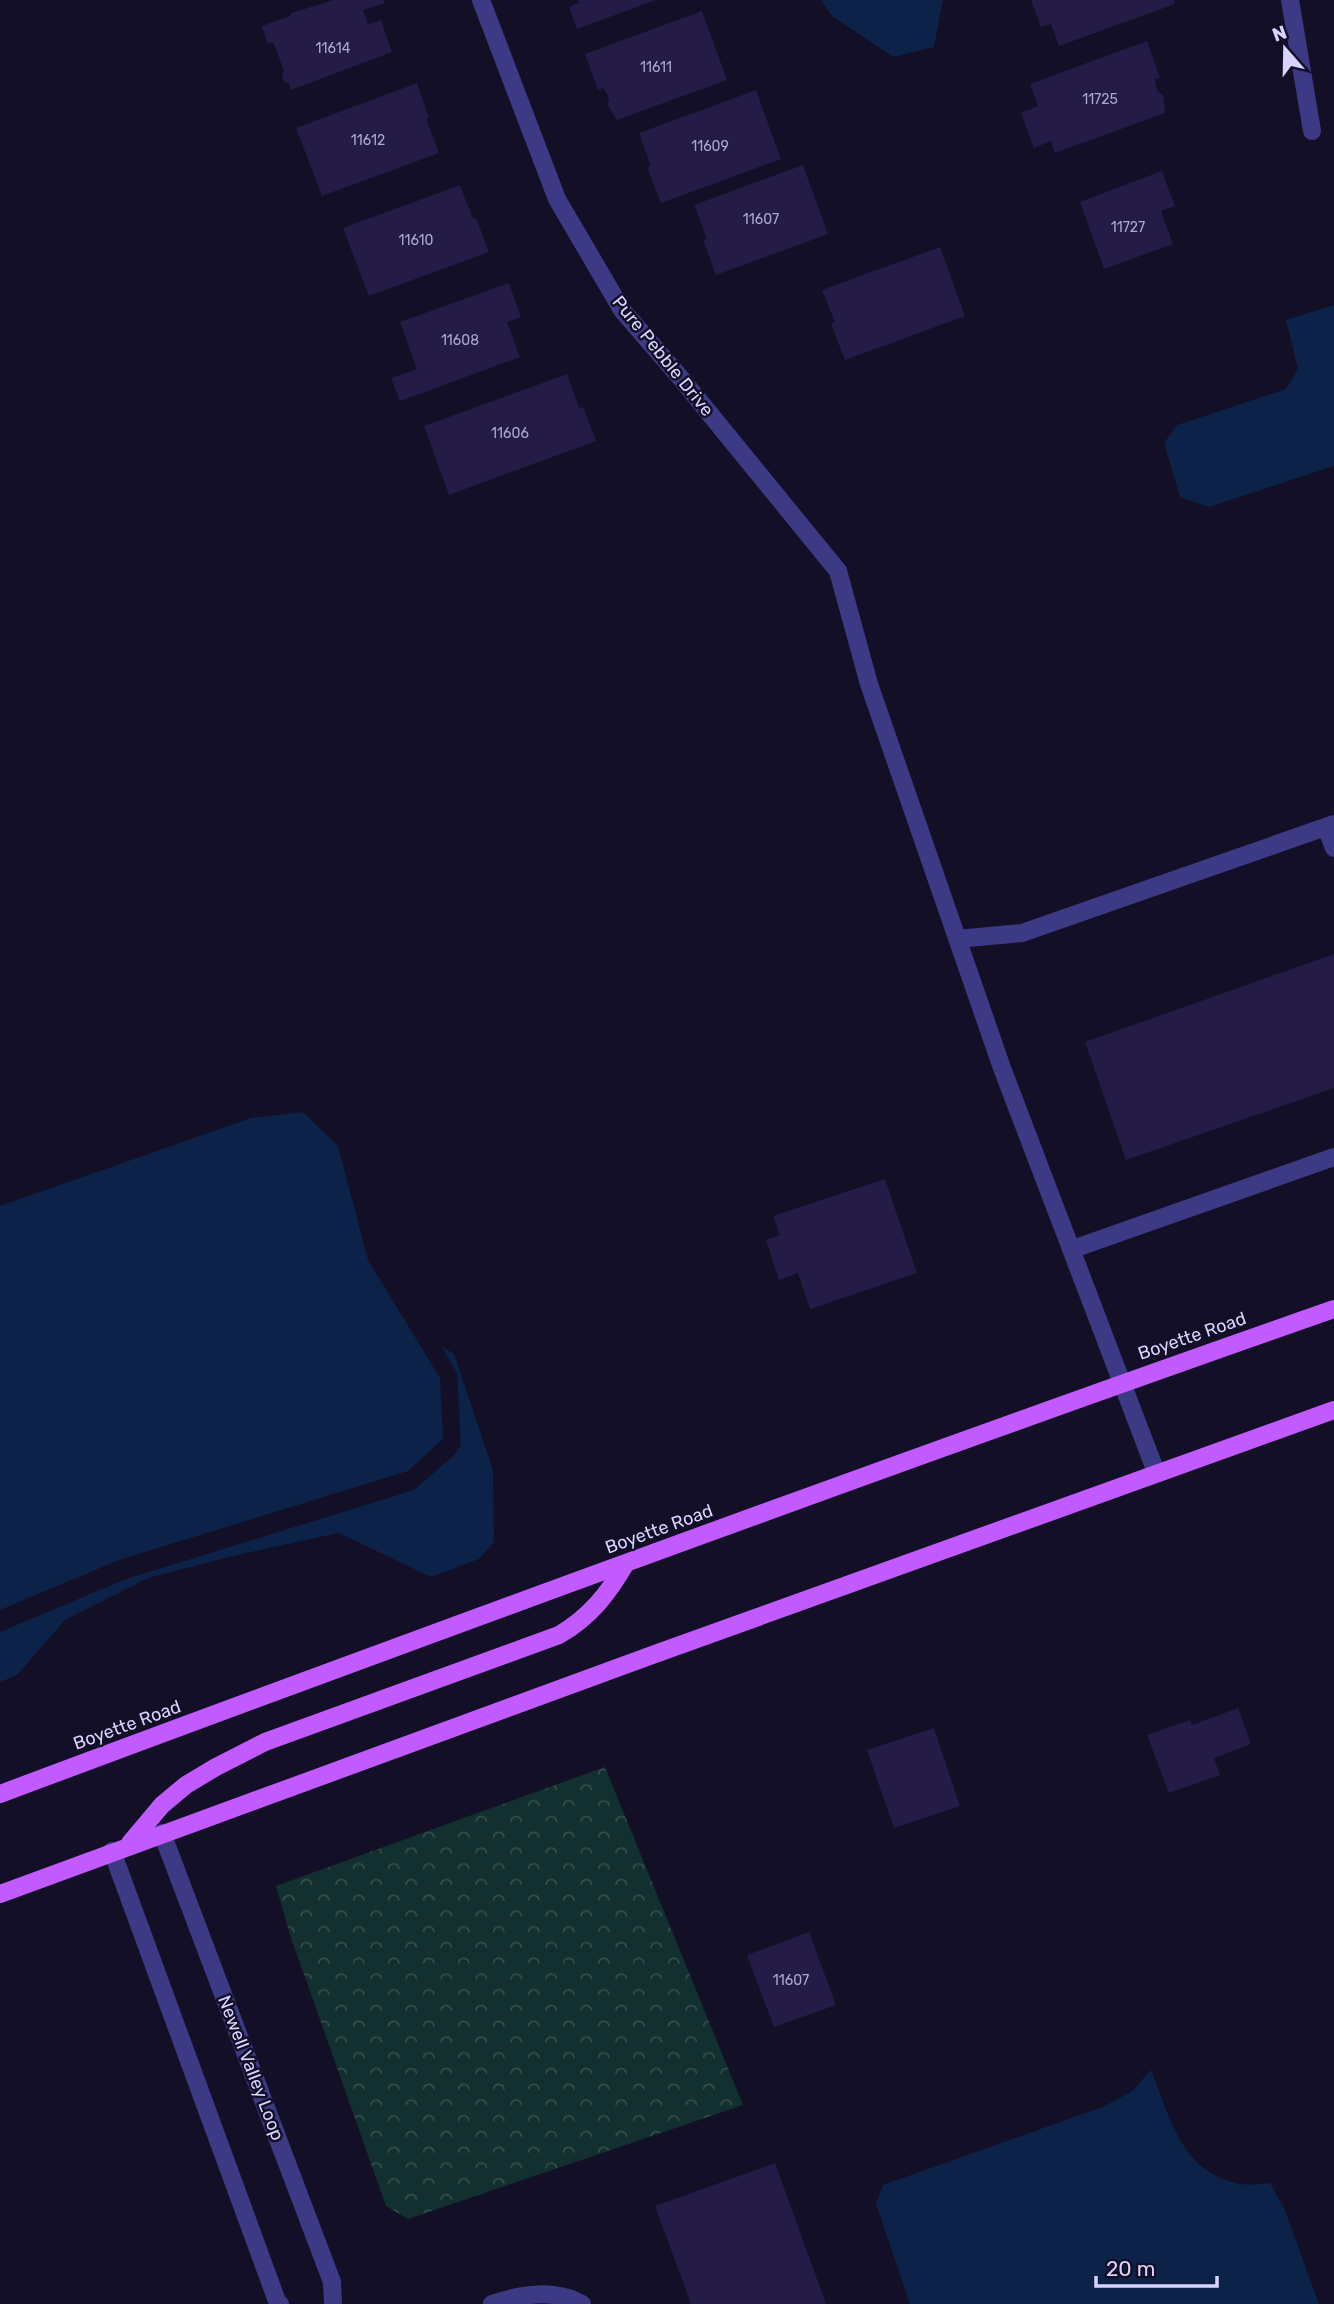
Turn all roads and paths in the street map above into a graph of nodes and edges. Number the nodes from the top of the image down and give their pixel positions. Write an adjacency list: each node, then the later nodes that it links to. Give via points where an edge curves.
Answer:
1 (481, 0): 6 (street, Pure Pebble Drive, via 557,200 622,310 838,570 869,684)
2 (1290, 0): 3 (street)
3 (1312, 131)
4 (1330, 825): 5 (street); 6 (street, via 1022,933)
5 (1334, 848)
6 (957, 939): 8 (street)
7 (1334, 1157): 8 (street)
8 (1073, 1249): 10 (street)
9 (1334, 1308): 10 (main road, Boyette Road)
10 (1124, 1382): 12 (street); 13 (main road, Boyette Road)
11 (1334, 1410): 12 (main road)
12 (1156, 1472): 15 (main road)
13 (626, 1563): 14 (main road, Boyette Road); 16 (main road, via 593,1611 567,1630 265,1742 186,1784)
14 (0, 1794)
15 (162, 1833): 16 (main road); 19 (street, Newell Valley Loop, via 332,2282)
16 (120, 1848): 17 (main road); 18 (street)
17 (0, 1894)
18 (280, 2304)
19 (332, 2304)
20 (492, 2304): 21 (street, via 516,2295 549,2294)
21 (582, 2304)

